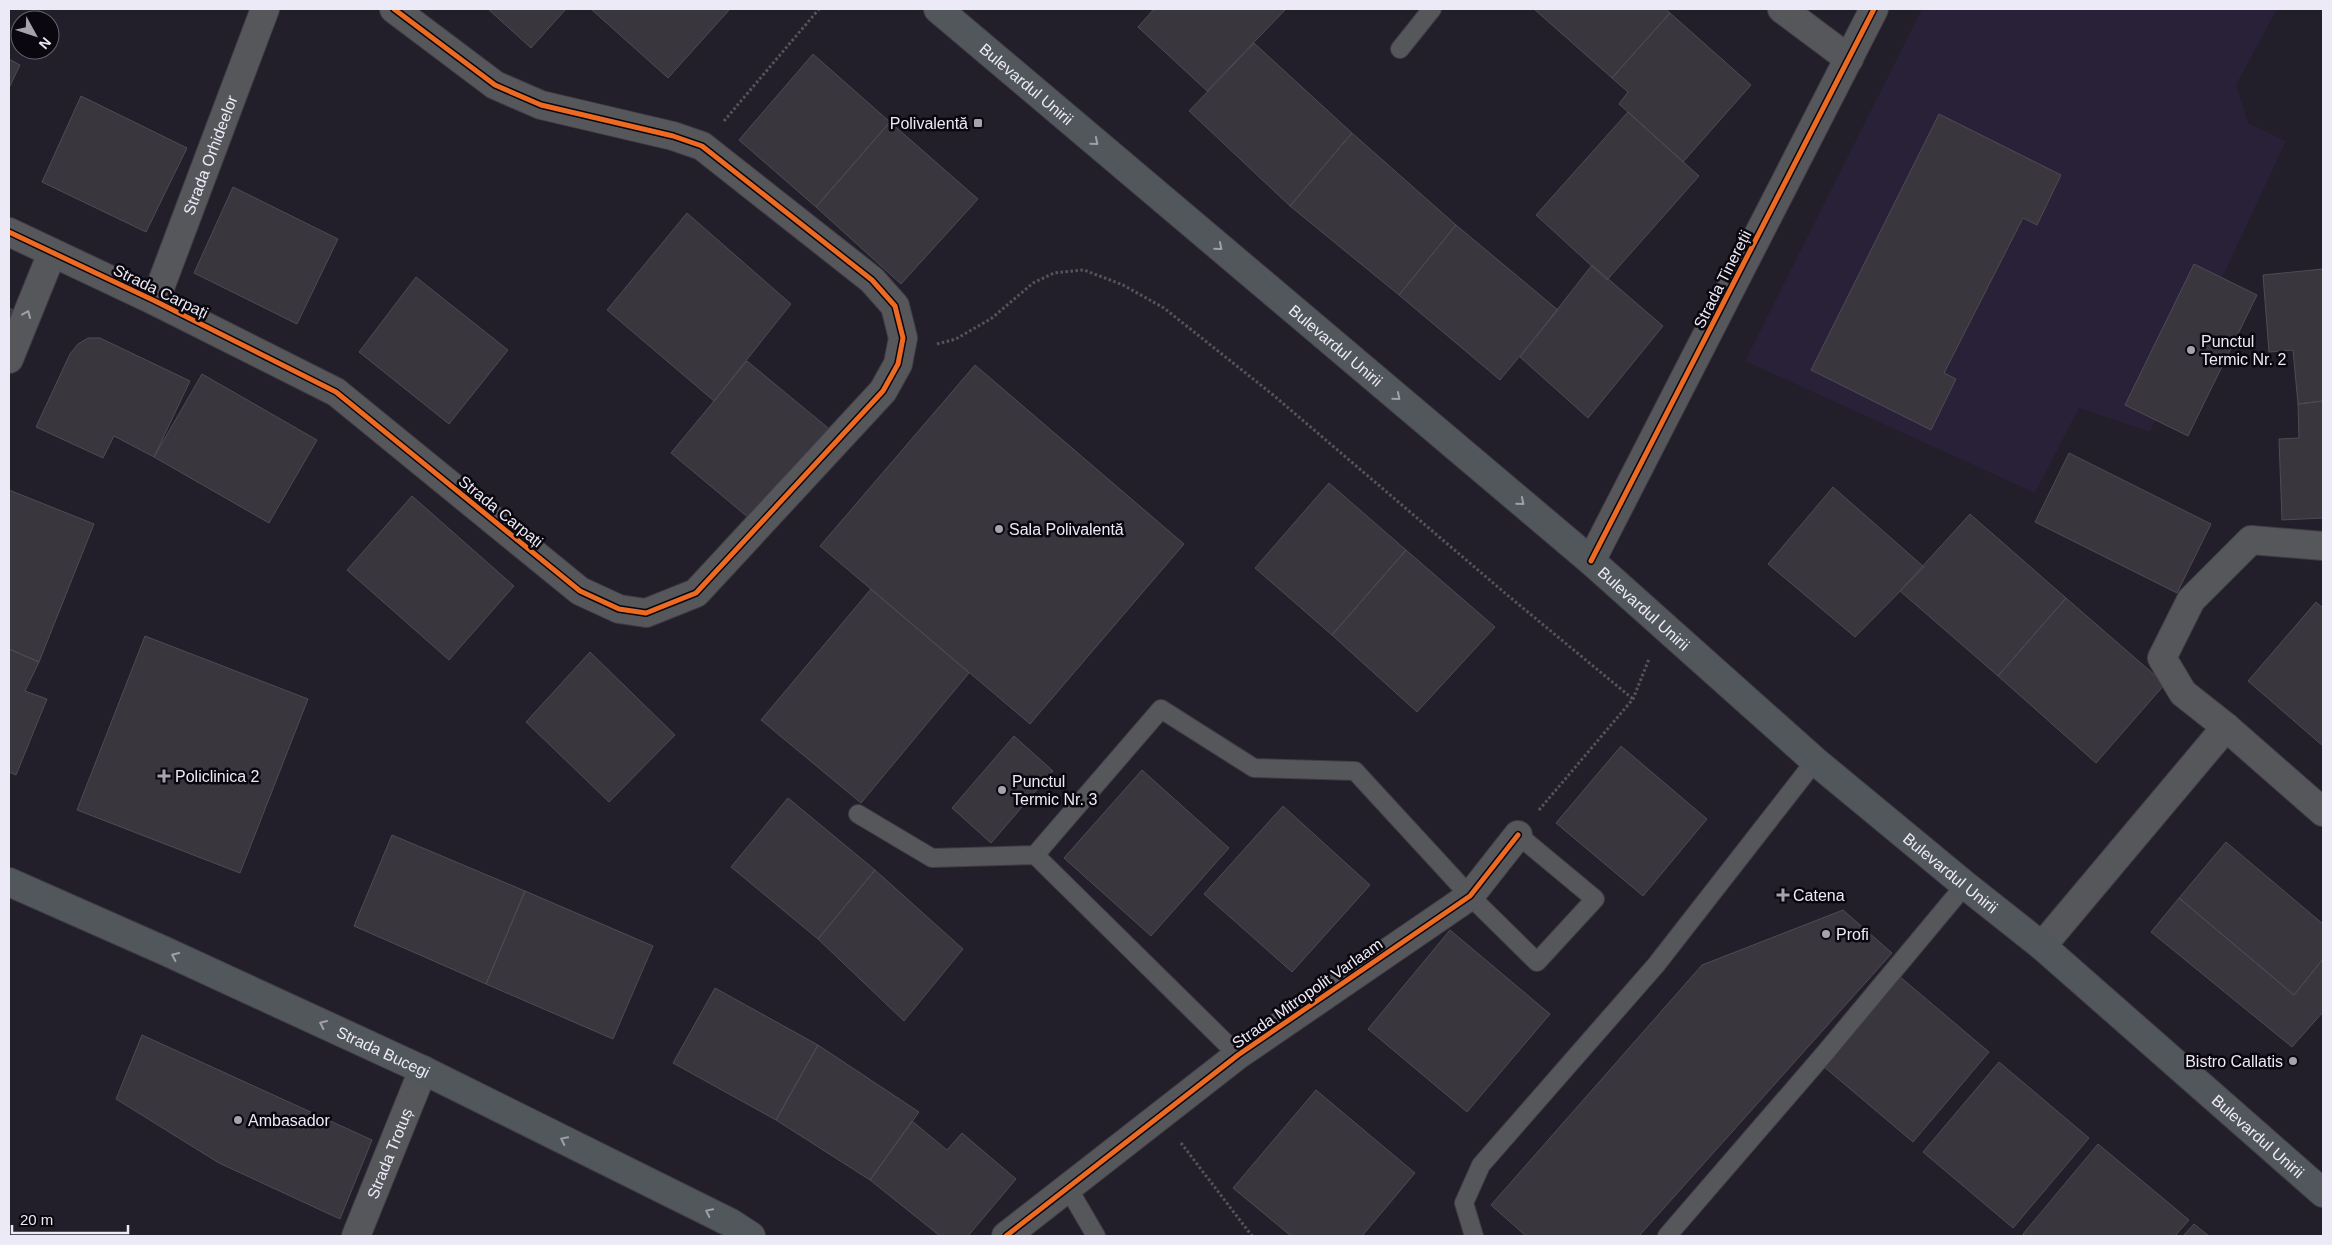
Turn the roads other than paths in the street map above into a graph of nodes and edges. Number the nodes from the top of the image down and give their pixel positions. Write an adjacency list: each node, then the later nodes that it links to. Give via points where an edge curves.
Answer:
1 (265, 9): 11 (street, Strada Orhideelor)
2 (394, 9): 11 (street, Strada Carpați, via 495,85 541,105 673,136 702,146 872,280 895,306 903,338 898,364 883,391 696,593 646,613 619,608 580,591 336,392)
3 (938, 9): 14 (main road, Bulevardul Unirii, one-way to 14)
4 (1432, 9): 7 (lane)
5 (1782, 9): 8 (street)
6 (1874, 9): 8 (street, Strada Tinereții)
7 (1400, 49)
8 (1849, 58): 14 (street, Strada Tinereții)
9 (9, 232): 10 (street, Strada Carpați)
10 (52, 254): 11 (street, Strada Carpați); 12 (street, one-way to 10)
11 (155, 301)
12 (9, 359)
13 (2323, 546): 15 (street, via 2251,540 2191,600 2162,658 2183,693)
14 (1591, 561): 16 (main road, Bulevardul Unirii)
15 (2226, 727): 17 (street); 24 (street)
16 (1815, 761): 22 (main road, Bulevardul Unirii); 33 (lane, via 1656,965 1481,1166 1464,1203)
17 (2323, 812)
18 (858, 814): 20 (lane, via 932,858)
19 (1518, 835): 23 (street, Strada Mitropolit Varlaam); 23 (lane, via 1595,899 1537,962)
20 (1035, 855): 23 (lane, via 1161,709 1254,768 1355,771); 25 (lane)
21 (9, 882): 26 (main road, Strada Bucegi, one-way to 21)
22 (1965, 886): 24 (main road, Bulevardul Unirii); 34 (lane)
23 (1470, 896): 25 (street, Strada Mitropolit Varlaam)
24 (2042, 946): 28 (main road, Bulevardul Unirii)
25 (1238, 1055): 27 (street, Strada Mitropolit Varlaam)
26 (422, 1070): 29 (street, Strada Trotuș); 30 (main road, Strada Bucegi, one-way to 26)
27 (1068, 1188): 31 (street, Strada Mitropolit Varlaam); 32 (lane)
28 (2323, 1193)
29 (356, 1236)
30 (752, 1236)
31 (1006, 1236)
32 (1096, 1236)
33 (1474, 1236)
34 (1667, 1236)

